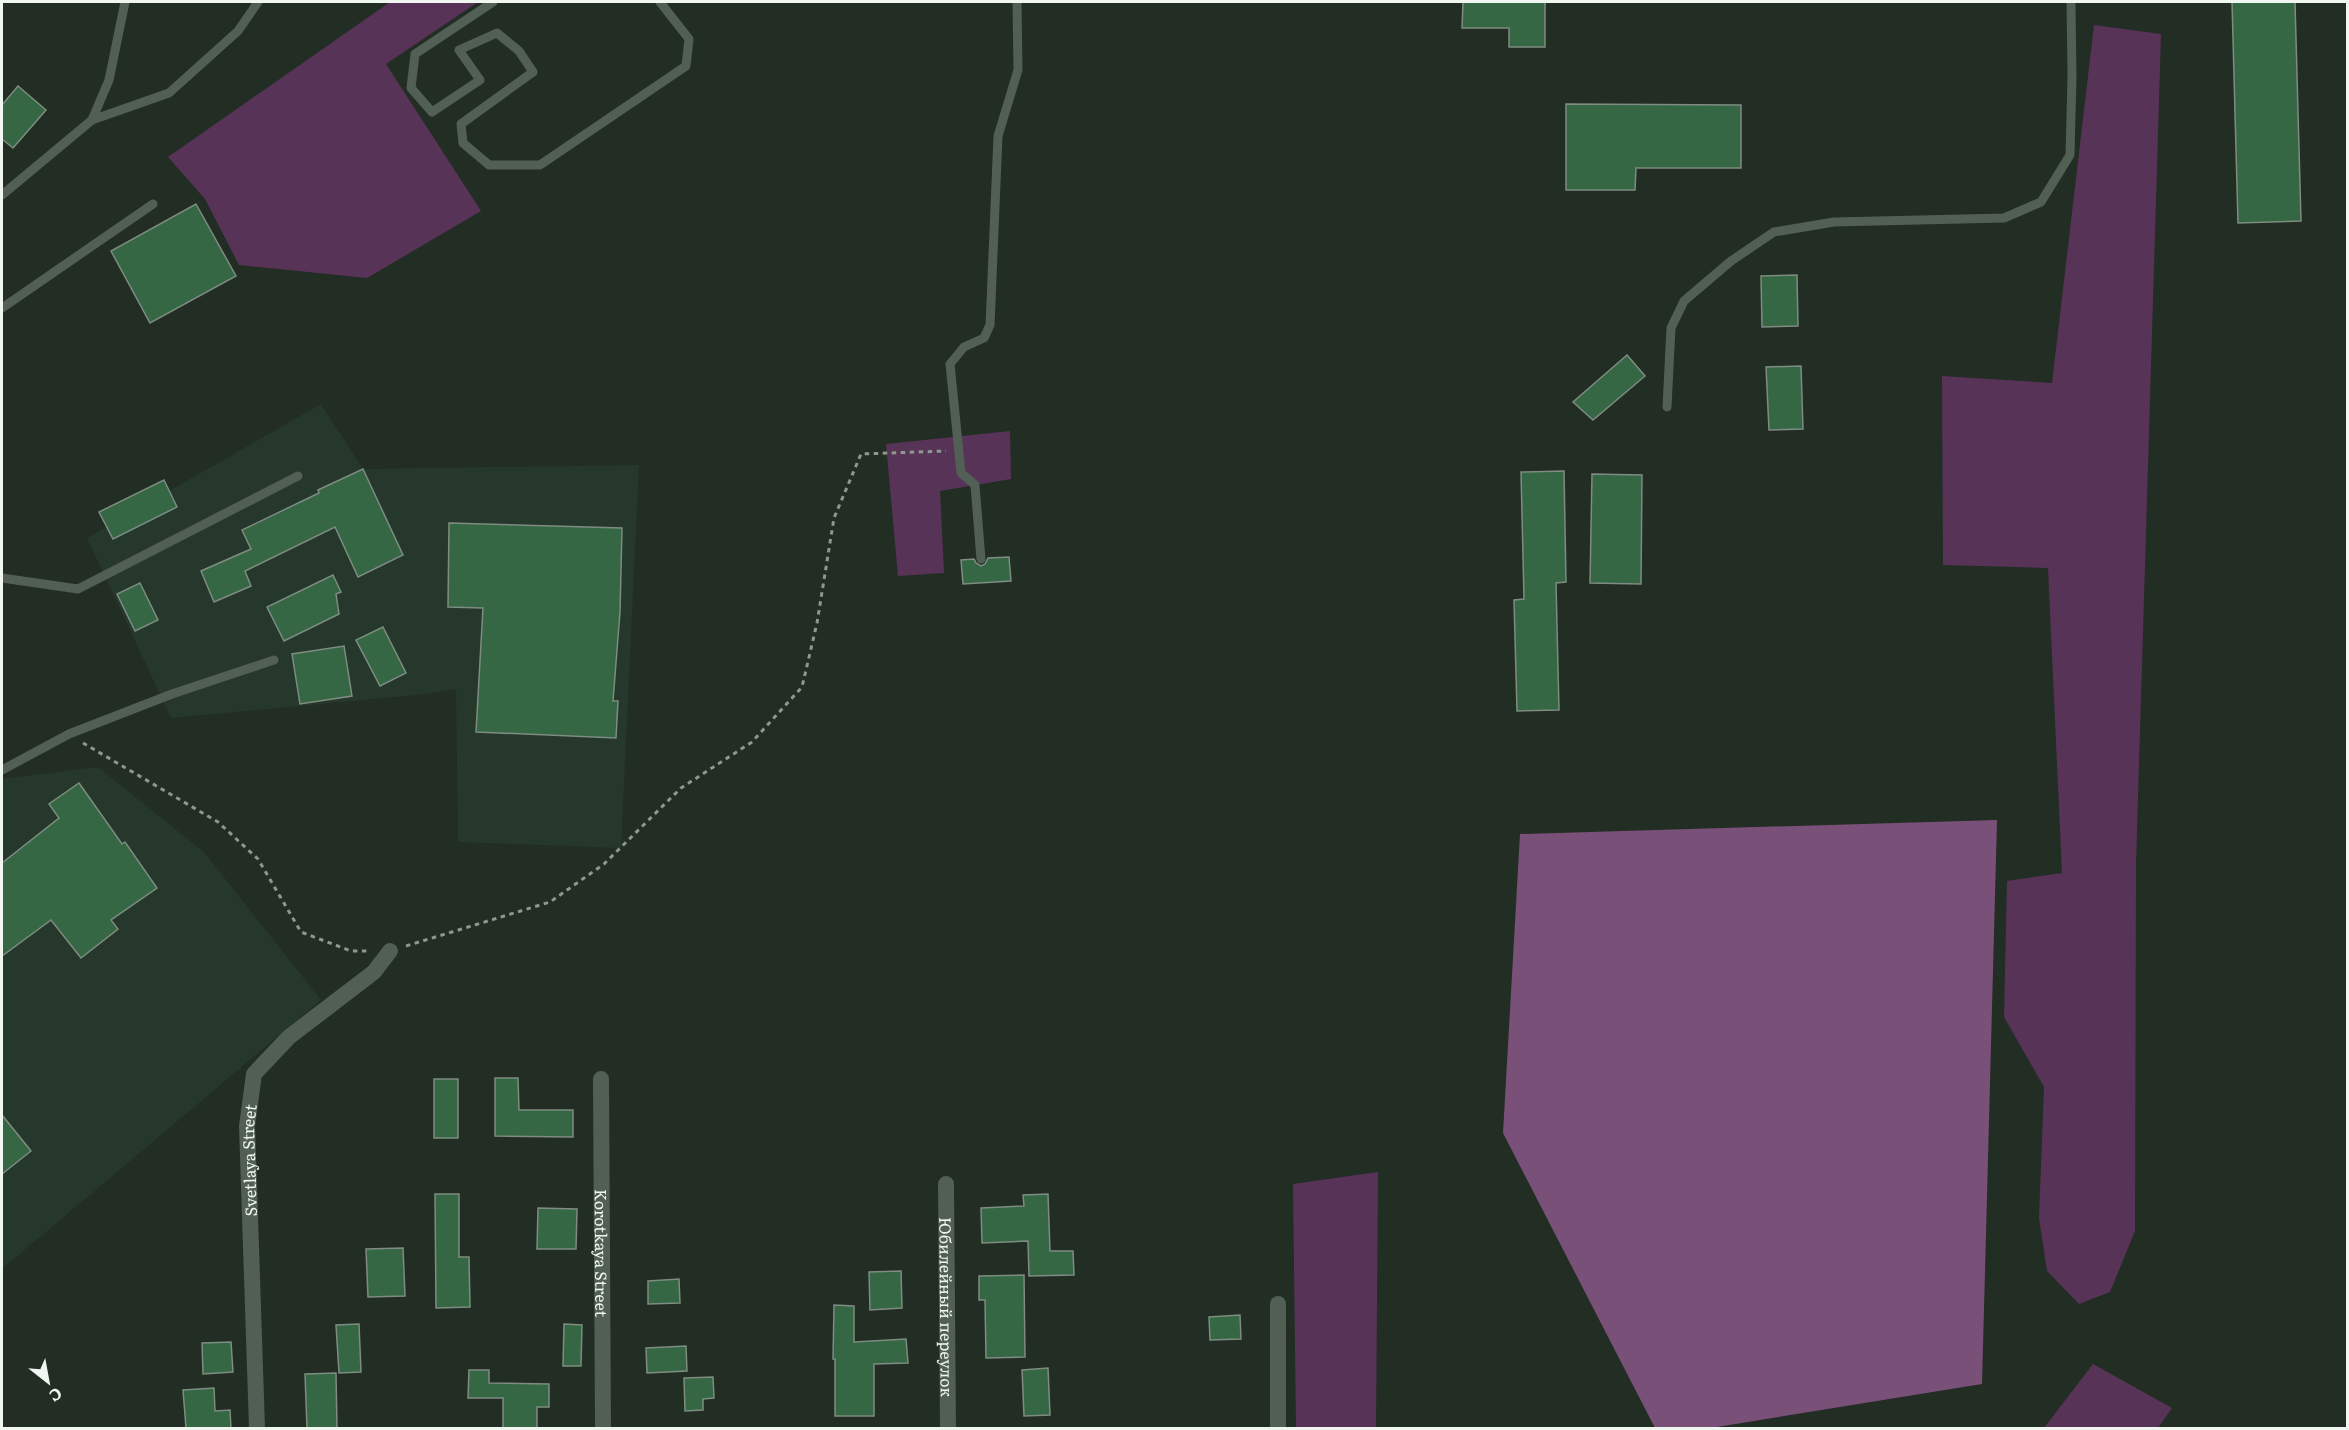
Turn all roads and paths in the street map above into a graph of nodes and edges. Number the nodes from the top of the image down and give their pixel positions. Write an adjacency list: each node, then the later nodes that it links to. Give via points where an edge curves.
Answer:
1 (125, 2): 7 (lane, via 109,80)
2 (258, 2): 7 (lane, via 238,31 169,93)
3 (493, 2): 4 (lane, via 415,54 411,88 432,112 480,80 459,50 497,33 519,51 532,72 461,124 463,143 489,165 540,165 686,66 689,39)
4 (660, 2)
5 (1017, 2): 12 (lane, via 1017,70 998,136 990,326 984,338 964,348 950,364)
6 (2071, 2): 11 (lane, via 2070,155 2042,202 2004,218 1834,222 1774,232 1731,261 1684,301 1671,328)
7 (92, 120): 8 (lane)
8 (2, 195)
9 (153, 204): 10 (lane)
10 (2, 308)
11 (1667, 407)
12 (958, 450): 14 (lane, via 961,473 975,485); 19 (path, via 861,454 834,518 802,687 752,742 681,788 604,864 550,902)
13 (298, 476): 15 (lane, via 78,589)
14 (981, 559)
15 (2, 578)
16 (274, 660): 17 (lane)
17 (69, 734): 18 (lane); 19 (path, via 218,822 258,860 301,932 351,951)
18 (2, 770)
19 (390, 951): 23 (street, Svetlaya Street, via 374,972 289,1036 254,1074 247,1126)
20 (601, 1079): 24 (street, Korotkaya Street)
21 (946, 1184): 25 (street, Юбилейный переулок)
22 (1278, 1304): 26 (street)
23 (257, 1428)
24 (603, 1428)
25 (948, 1428)
26 (1278, 1428)

